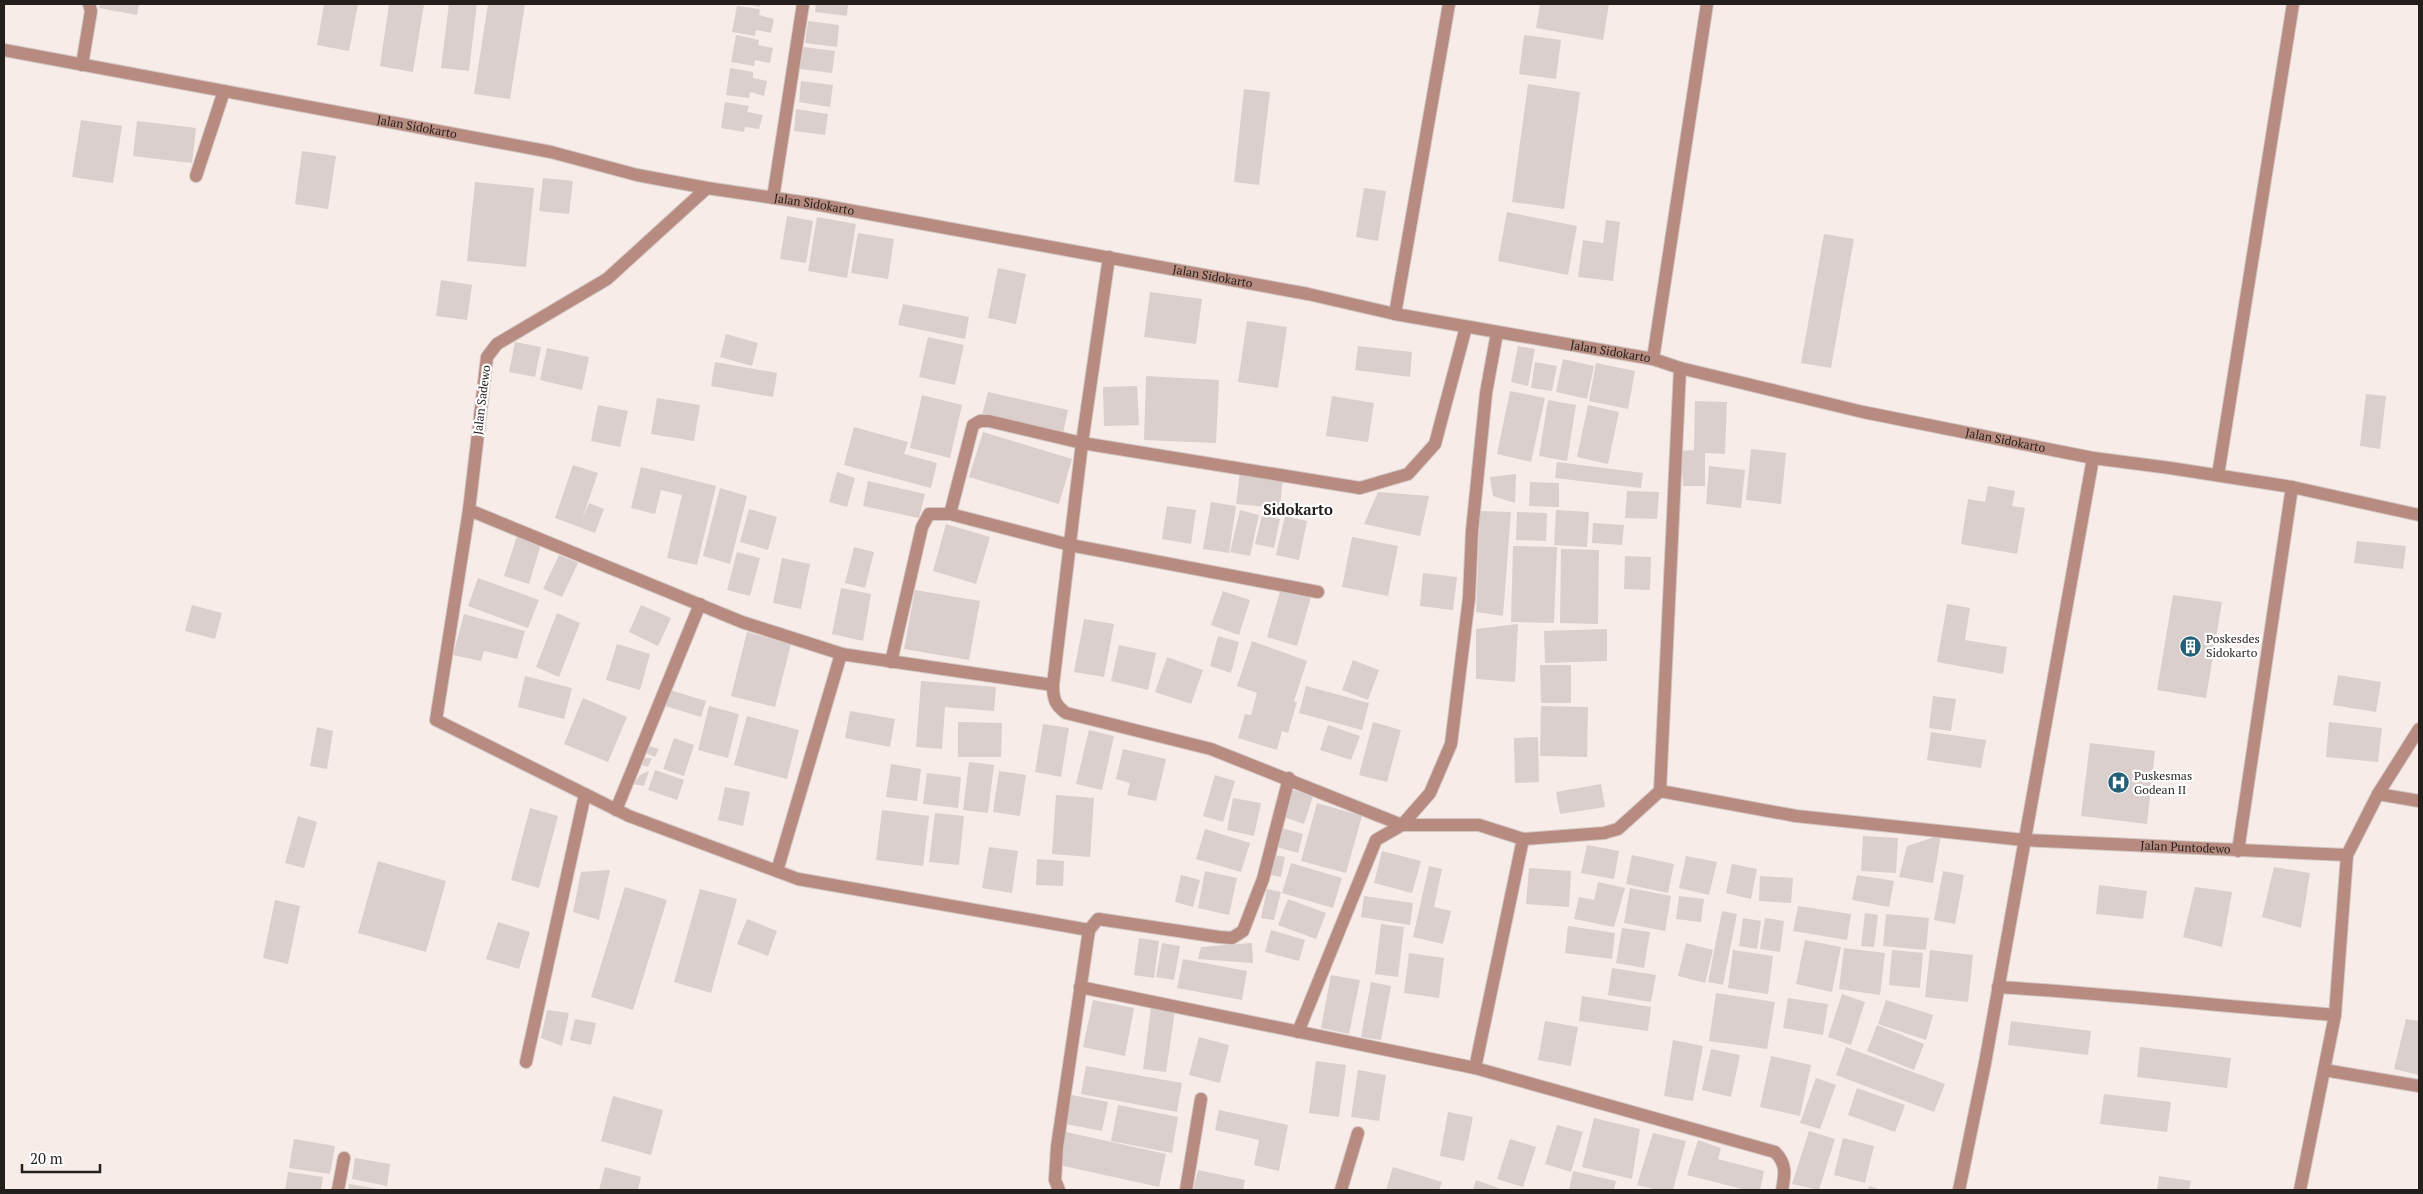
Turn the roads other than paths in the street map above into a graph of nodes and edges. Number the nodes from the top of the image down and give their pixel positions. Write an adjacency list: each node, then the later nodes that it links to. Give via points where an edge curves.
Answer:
1 (89, 4): 7 (street, via 91,11)
2 (803, 4): 11 (street)
3 (1449, 4): 13 (street)
4 (1707, 4): 16 (street)
5 (2293, 4): 20 (street)
6 (4, 50): 7 (street, Jalan Sidokarto)
7 (82, 65): 8 (street, Jalan Sidokarto)
8 (224, 91): 9 (street); 10 (street, Jalan Sidokarto, via 551,152)
9 (196, 176)
10 (708, 188): 11 (street, Jalan Sidokarto); 22 (street, Jalan Sadewo, via 607,279 497,344 487,357)
11 (773, 198): 12 (street, Jalan Sidokarto)
12 (1109, 257): 13 (street, Jalan Sidokarto, via 1308,294); 18 (street)
13 (1395, 314): 14 (street, Jalan Sidokarto)
14 (1466, 328): 15 (street, Jalan Sidokarto); 18 (street, via 1435,444 1408,474 1360,488)
15 (1497, 333): 16 (street, Jalan Sidokarto); 38 (street, via 1486,393 1472,531 1469,598 1451,744 1430,792)
16 (1653, 358): 17 (street, Jalan Sidokarto)
17 (1680, 368): 19 (street, Jalan Sidokarto, via 1864,412); 33 (street)
18 (1082, 443): 23 (street, via 990,420 974,425); 25 (street)
19 (2093, 458): 20 (street, Jalan Sidokarto); 40 (street)
20 (2218, 475): 21 (street, Jalan Sidokarto)
21 (2292, 488): 24 (street, Jalan Sidokarto); 41 (street)
22 (469, 510): 27 (street); 34 (street, Jalan Sadewo, via 436,720)
23 (950, 514): 25 (street); 29 (street, via 929,514 922,527)
24 (2419, 515)
25 (1070, 545): 26 (street); 30 (street)
26 (1318, 592)
27 (700, 604): 28 (street, via 742,622); 37 (street)
28 (842, 654): 29 (street); 43 (street)
29 (891, 662): 30 (street)
30 (1053, 685): 32 (street, via 1053,699 1066,713 1211,748)
31 (2419, 729): 35 (street)
32 (1290, 778): 38 (street); 44 (street, via 1263,879 1242,931 1232,938 1219,937 1098,919)
33 (1660, 791): 39 (street, via 1618,829 1604,833); 40 (street, Jalan Puntodewo, via 1796,816)
34 (585, 794): 37 (street); 49 (street)
35 (2378, 794): 36 (street); 42 (street)
36 (2419, 801)
37 (616, 810): 43 (street)
38 (1402, 826): 39 (street, via 1479,825); 48 (street, via 1376,840)
39 (1523, 839): 50 (street)
40 (2024, 840): 41 (street, Jalan Puntodewo); 46 (street)
41 (2238, 851): 42 (street, Jalan Puntodewo)
42 (2347, 855): 47 (street)
43 (777, 871): 44 (street, via 798,879)
44 (1089, 930): 45 (street)
45 (1080, 987): 48 (street); 57 (street, via 1057,1148 1055,1180)
46 (1998, 987): 47 (street); 61 (street, via 1986,1063)
47 (2335, 1015): 51 (street)
48 (1298, 1032): 50 (street)
49 (526, 1062)
50 (1475, 1068): 60 (street, via 1775,1152 1781,1158 1786,1173)
51 (2324, 1070): 52 (street); 62 (street)
52 (2419, 1086)
53 (1201, 1099): 58 (street)
54 (1358, 1133): 59 (street)
55 (344, 1158): 56 (street)
56 (338, 1190)
57 (1059, 1190)
58 (1186, 1190)
59 (1341, 1190)
60 (1782, 1190)
61 (1959, 1190)
62 (2300, 1190)

